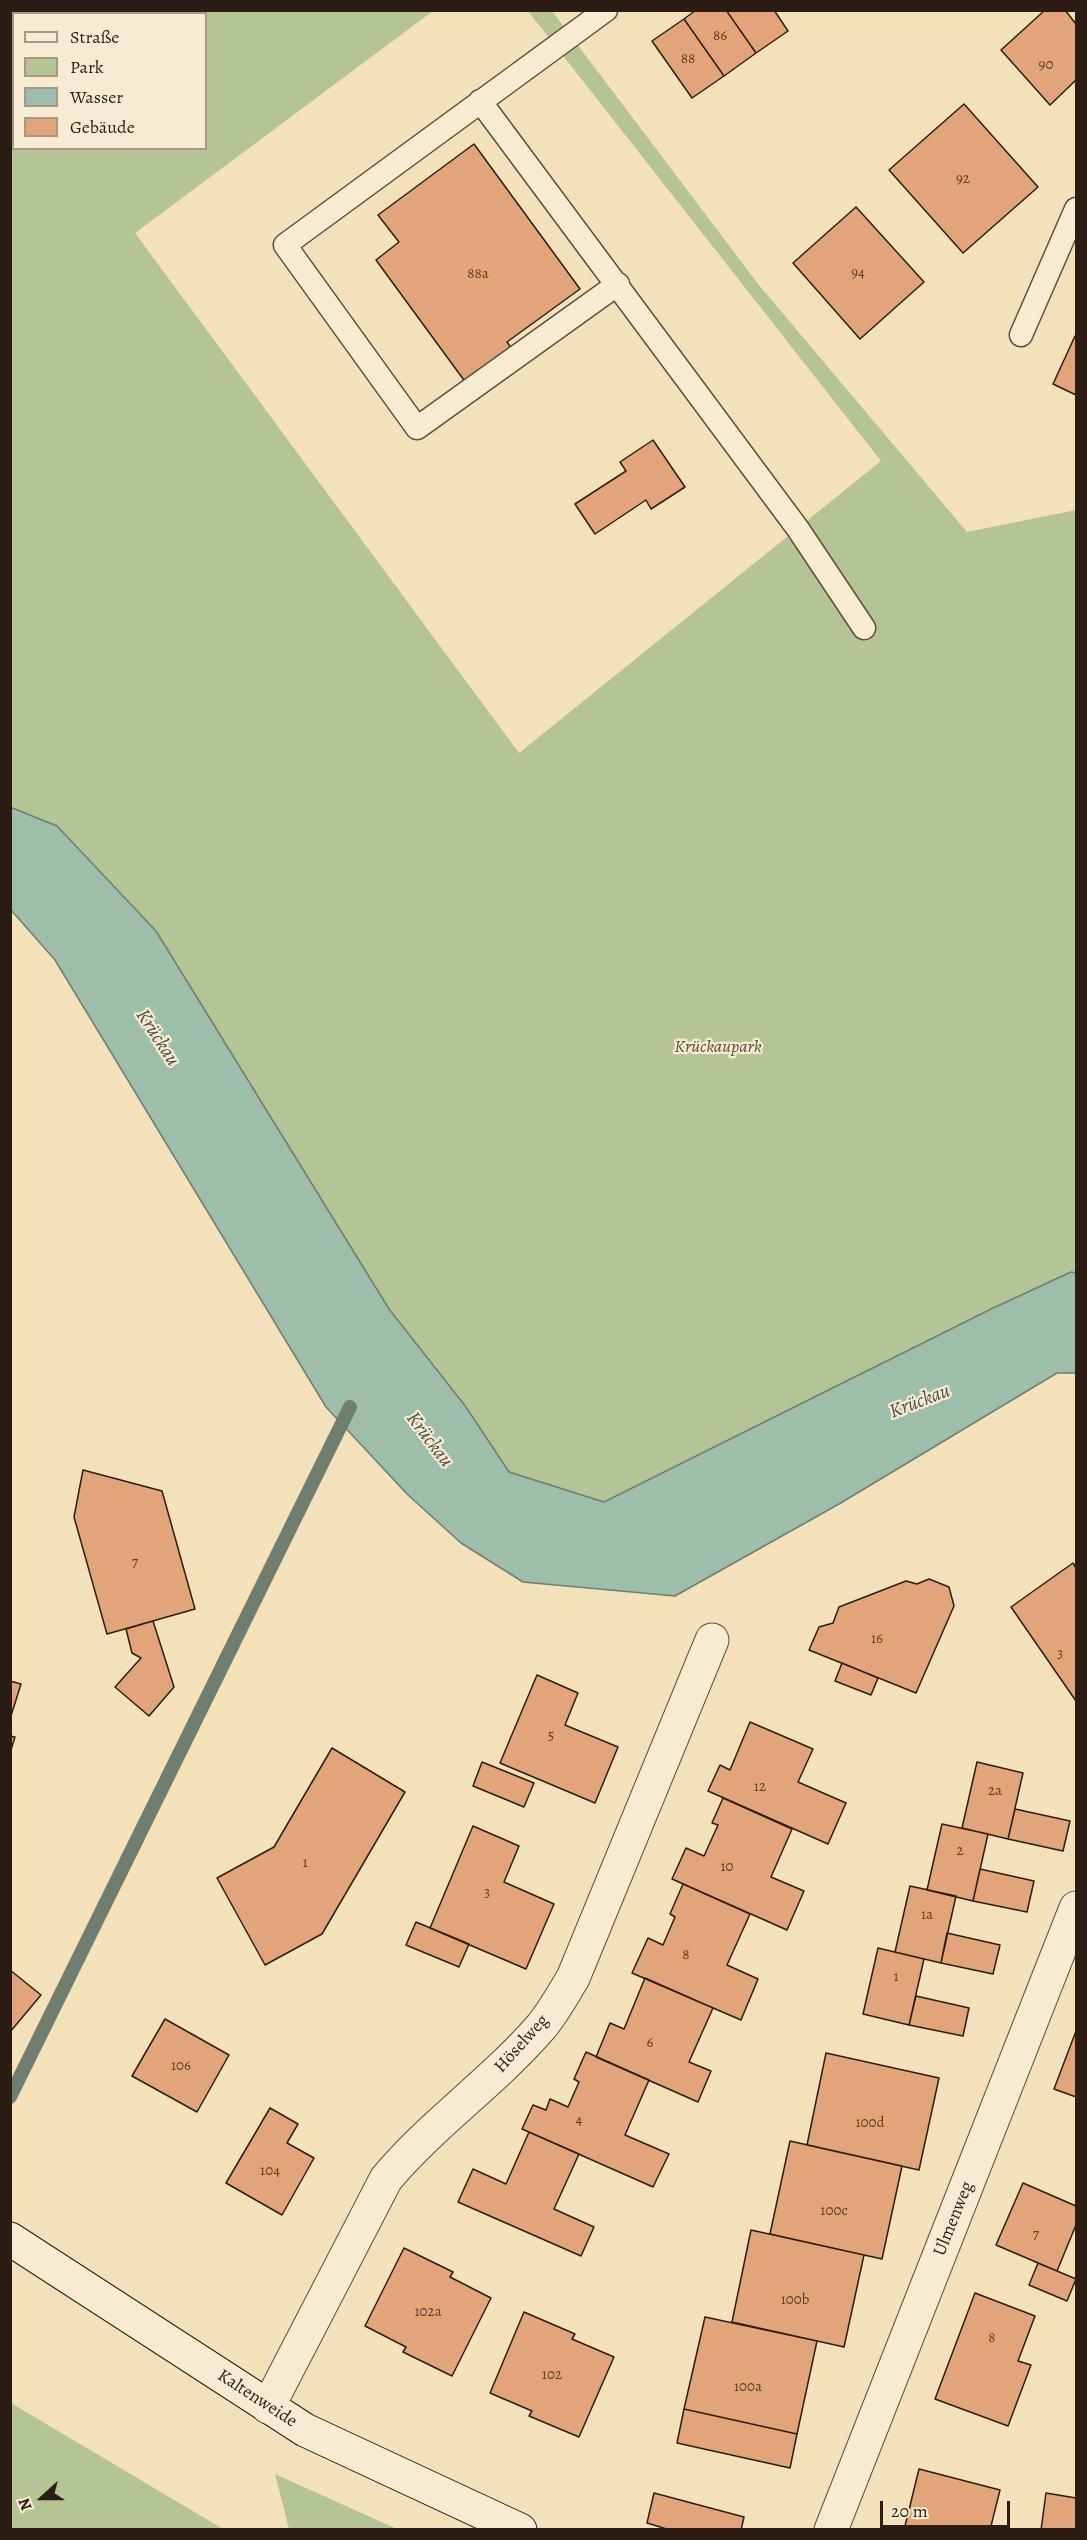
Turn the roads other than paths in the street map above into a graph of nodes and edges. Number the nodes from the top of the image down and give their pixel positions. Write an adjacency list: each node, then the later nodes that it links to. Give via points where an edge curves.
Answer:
1 (606, 10): 2 (lane)
2 (480, 101): 4 (lane); 4 (lane, via 285,245 417,428)
3 (1077, 209): 5 (lane)
4 (618, 284): 6 (lane, via 798,529)
5 (1021, 335)
6 (864, 628)
7 (712, 1640): 10 (street, Höselweg, via 573,1978 542,2026 498,2072 412,2148 386,2179)
8 (1077, 1908): 12 (street, Ulmenweg)
9 (10, 2239): 10 (street, Kaltenweide)
10 (268, 2407): 11 (street, Kaltenweide, via 305,2430)
11 (520, 2529)
12 (831, 2529)

